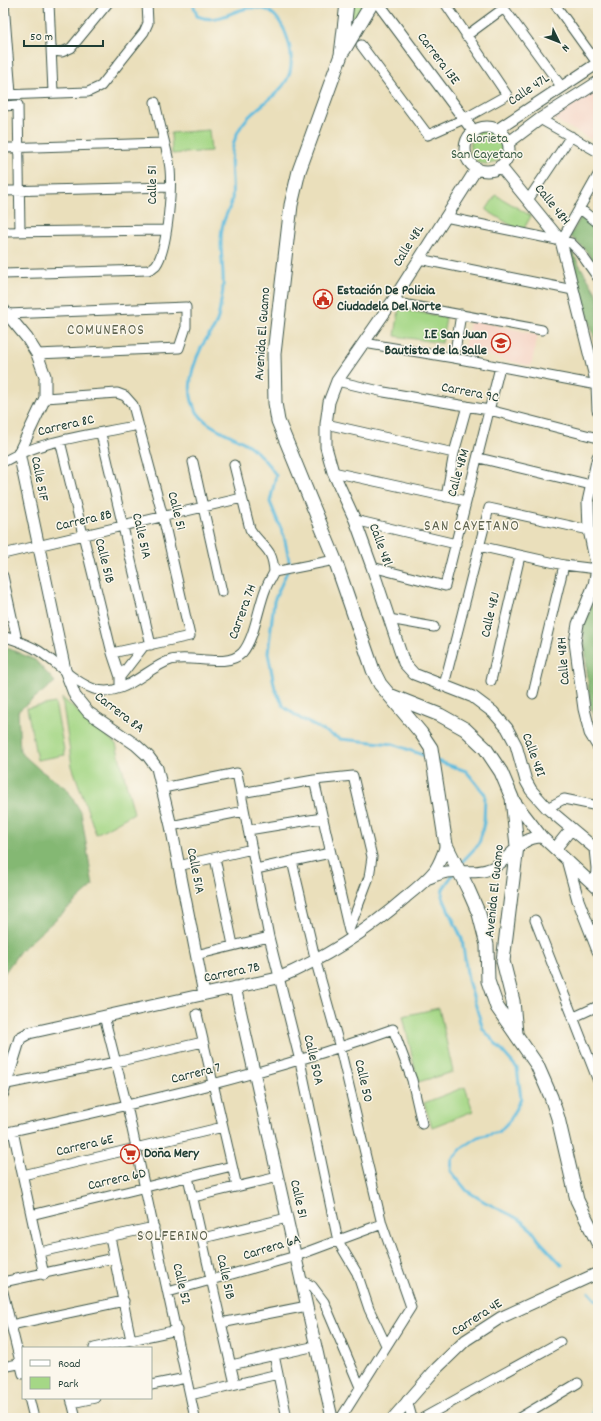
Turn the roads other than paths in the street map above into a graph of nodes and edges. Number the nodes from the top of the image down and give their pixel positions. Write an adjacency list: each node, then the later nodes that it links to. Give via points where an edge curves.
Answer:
1 (4, 3): 19 (street)
2 (48, 3): 13 (street)
3 (108, 3): 13 (street, via 71,48 62,52)
4 (147, 3): 18 (street, via 148,23 144,32 101,86 88,92)
5 (347, 3): 14 (main road, Avenida El Guamo)
6 (372, 3): 14 (main road, Avenida El Guamo)
7 (378, 3): 22 (street, Carrera 13E)
8 (445, 3): 11 (street)
9 (554, 3): 15 (street)
10 (502, 6): 11 (street); 17 (street)
11 (466, 36): 22 (street, via 507,95)
12 (361, 46): 22 (street, via 428,135)
13 (52, 52): 18 (street)
14 (340, 55): 92 (main road, Avenida El Guamo, via 299,171 291,205 274,354 278,421)
15 (598, 63): 17 (street, Calle 47L)
16 (598, 82): 23 (street)
17 (560, 86): 24 (street, Calle 47L)
18 (53, 92): 19 (street)
19 (7, 94)
20 (155, 102): 27 (street, Calle 51)
21 (3, 106): 30 (street, via 18,106)
22 (464, 119): 25 (street, Carrera 13E)
23 (540, 119): 26 (street); 28 (street)
24 (497, 130): 25 (street, via 485,127); 28 (street)
25 (474, 132): 33 (street, via 468,138 465,151 468,160)
26 (571, 136): 31 (street); 38 (street)
27 (163, 143): 30 (street); 35 (street, Calle 51, via 169,162)
28 (508, 143): 32 (street, via 507,156)
29 (3, 148): 30 (street)
30 (20, 148): 37 (street)
31 (598, 152)
32 (500, 166): 33 (street, via 492,170); 38 (street, Calle 48H)
33 (477, 168): 40 (street, Calle 48L)
34 (598, 175): 39 (street)
35 (170, 187): 37 (street); 42 (street, Calle 51)
36 (3, 191): 37 (street)
37 (20, 191): 43 (street)
38 (528, 200): 45 (street, Calle 48H)
39 (579, 208): 41 (street); 45 (street)
40 (445, 216): 45 (street); 46 (street, Calle 48L)
41 (598, 223)
42 (166, 230): 43 (street); 47 (street, Calle 51, via 158,260 155,266 148,270)
43 (20, 231): 44 (street)
44 (3, 232)
45 (561, 241): 48 (street, via 571,243); 49 (street, Calle 48H)
46 (419, 259): 49 (street); 50 (street, Calle 48L)
47 (3, 274)
48 (598, 278)
49 (573, 290): 59 (street, Calle 48H)
50 (392, 302): 52 (street); 54 (street, Calle 48L)
51 (5, 312): 55 (street, Calle 51F); 55 (street, via 186,307 186,328 179,348)
52 (461, 314): 53 (street); 56 (street)
53 (542, 330)
54 (364, 343): 56 (street); 58 (street, Calle 48L)
55 (37, 354): 60 (street, Calle 51F, via 45,376)
56 (454, 358): 57 (street)
57 (500, 367): 59 (street); 62 (street, Calle 48M)
58 (336, 381): 61 (street, Carrera 9C); 65 (street, Calle 48L, via 329,402)
59 (597, 385): 63 (street, Calle 48H)
60 (45, 398): 64 (street, Calle 51, via 117,393 125,396 133,405); 69 (street, Calle 51F)
61 (467, 406): 62 (street, Carrera 9C); 70 (street)
62 (489, 410): 67 (street, Carrera 9C); 72 (street, Calle 48M)
63 (598, 410)
64 (138, 424): 66 (street, Carrera 8C); 82 (street, Calle 51)
65 (326, 424): 70 (street); 76 (street, Calle 48l, via 326,447)
66 (101, 434): 68 (street, Carrera 8C); 84 (street, Calle 51A)
67 (598, 438)
68 (60, 442): 69 (street, Carrera 8C); 86 (street, Calle 51B)
69 (18, 453): 73 (street, Carrera 8C); 88 (street, Calle 51F)
70 (454, 453): 78 (street)
71 (598, 456): 77 (street, Calle 48H)
72 (479, 458): 77 (street); 80 (street, Calle 48M)
73 (3, 462)
74 (193, 462): 81 (street)
75 (234, 465): 79 (street)
76 (333, 472): 78 (street); 83 (street, Calle 48l)
77 (591, 485): 85 (street, Calle 48H, via 588,502)
78 (446, 497): 80 (street)
79 (242, 498): 81 (street, Carrera 8B); 96 (street, via 250,529 270,552 274,561)
80 (466, 501): 87 (street, Calle 48M)
81 (204, 508): 82 (street, Carrera 8B); 98 (street)
82 (163, 517): 84 (street, Carrera 8B); 103 (street, Calle 51, via 190,636)
83 (355, 520): 87 (street); 94 (street, Calle 48l)
84 (123, 526): 86 (street, Carrera 8B); 103 (street, Calle 51A)
85 (589, 530): 89 (street, via 489,508); 95 (street, Calle 48H)
86 (84, 536): 88 (street, Carrera 8B); 104 (street, Calle 51B)
87 (456, 544): 94 (street, Calle 48M, via 444,586)
88 (37, 546): 90 (street, Carrera 8B); 105 (street, Calle 51F)
89 (479, 546): 91 (street); 108 (street)
90 (3, 554)
91 (520, 556): 93 (street); 107 (street, Calle 48J)
92 (334, 560): 96 (street); 111 (main road, Avenida El Guamo, via 373,670 380,684)
93 (564, 565): 95 (street); 110 (street)
94 (372, 567): 99 (street, Calle 48l)
95 (597, 569): 114 (street, Calle 48H, via 594,585 578,624 575,642 584,709 590,733)
96 (274, 572): 109 (street, Carrera 7H, via 266,588 248,644 241,654 222,660 171,660)
97 (3, 576): 102 (street)
98 (222, 592)
99 (390, 619): 100 (street); 108 (street, Calle 48l, via 404,662 414,674)
100 (434, 627)
101 (3, 636): 102 (street, Carrera 8A)
102 (17, 640): 105 (street, Carrera 8A, via 38,650)
103 (147, 646): 104 (street); 106 (street)
104 (112, 653): 106 (street, Calle 51B)
105 (65, 670): 109 (street, Carrera 8A, via 94,689 106,691); 115 (street, Carrera 8A, via 75,696 88,712)
106 (120, 677): 109 (street, Calle 51B)
107 (491, 681)
108 (444, 685): 121 (street, Calle 48I, via 473,697 507,728 516,745 526,781)
109 (120, 688)
110 (533, 694)
111 (390, 695): 112 (main road, Avenida El Guamo); 113 (main road, Avenida El Guamo)
112 (440, 715): 113 (main road, via 427,720); 119 (main road, Avenida El Guamo, via 465,729 485,748 501,772)
113 (422, 733): 131 (main road, Avenida El Guamo, via 431,748)
114 (598, 746)
115 (148, 756): 117 (street, Calle 51A, via 157,768)
116 (314, 780): 118 (street); 123 (street); 143 (street, via 353,776 372,857 369,877)
117 (163, 788): 118 (street, Calle 50A, via 237,773); 124 (street, Calle 51A)
118 (241, 792): 122 (street, Calle 50A)
119 (512, 798): 127 (street); 128 (main road, Avenida El Guamo)
120 (598, 806): 121 (street, via 564,799)
121 (547, 808): 125 (street, Calle 48I)
122 (244, 811): 124 (street); 126 (street, Calle 50A)
123 (322, 818): 126 (street); 133 (street)
124 (171, 826): 137 (street, Calle 51A)
125 (571, 829): 130 (street); 132 (street, Calle 48I)
126 (248, 830): 129 (street, Calle 50A)
127 (542, 837): 128 (street, via 529,839); 130 (street)
128 (518, 846): 139 (street, Carrera 7B, via 501,863 484,871); 156 (main road, Avenida El Guamo, via 503,961 513,1002)
129 (252, 849): 134 (street); 138 (street, Calle 50A)
130 (555, 849): 136 (street)
131 (448, 850): 139 (main road, Avenida El Guamo); 140 (street, Carrera 7B)
132 (596, 850): 141 (street)
133 (330, 852): 135 (street); 143 (street)
134 (215, 858): 137 (street); 145 (street)
135 (292, 861): 138 (street); 148 (street, Calle 50)
136 (568, 862): 141 (street); 146 (street, via 578,900)
137 (178, 866): 147 (street, Calle 51A)
138 (256, 869): 144 (street, Calle 50A)
139 (454, 872): 140 (street, Carrera 7B, via 440,873); 156 (main road, Avenida El Guamo, via 468,889 479,914 487,945 488,981 497,1007)
140 (425, 880): 143 (street, Carrera 7B, via 394,907)
141 (597, 888)
142 (534, 920): 155 (street)
143 (350, 935): 148 (street, Carrera 7B)
144 (269, 937): 145 (street); 149 (street, Calle 50A)
145 (233, 945): 147 (street)
146 (598, 951)
147 (196, 955): 151 (street, Calle 51A)
148 (316, 960): 149 (street, Carrera 7B); 158 (street, Calle 50)
149 (278, 978): 150 (street, Carrera 7B); 159 (street, Calle 50A)
150 (235, 988): 151 (street, Carrera 7B); 161 (street, Calle 51)
151 (204, 994): 154 (street, Carrera 7B)
152 (598, 1006): 155 (street)
153 (197, 1014): 157 (street)
154 (104, 1016): 160 (street, Calle 52); 164 (street, Carrera 7B, via 29,1033 20,1038)
155 (572, 1018): 162 (street)
156 (516, 1033): 185 (main road, Avenida El Guamo, via 537,1065 551,1097 577,1200)
157 (203, 1042): 160 (street); 163 (street)
158 (340, 1048): 159 (street, Carrera 7); 166 (street, Carrera 7, via 393,1029 412,1080); 180 (street, Calle 50)
159 (300, 1061): 161 (street, Carrera 7); 184 (street, Calle 50A)
160 (116, 1062): 164 (street); 165 (street, Calle 52)
161 (255, 1074): 163 (street, Carrera 7); 174 (street, Calle 51)
162 (598, 1081)
163 (213, 1084): 165 (street, Carrera 7); 167 (street)
164 (5, 1089)
165 (127, 1106): 168 (street, Carrera 7); 170 (street, Calle 52)
166 (422, 1124)
167 (223, 1126): 170 (street, Carrera 6E); 171 (street)
168 (14, 1130): 169 (street, Carrera 7); 172 (street)
169 (3, 1133)
170 (135, 1148): 172 (street, Carrera 6E); 176 (street, Calle 52)
171 (232, 1166): 173 (street, Carrera 6D); 175 (street)
172 (23, 1175): 178 (street)
173 (188, 1176): 176 (street, Carrera 6D); 177 (street, Calle 51B)
174 (278, 1177): 175 (street); 179 (street, Calle 51)
175 (237, 1187): 177 (street)
176 (144, 1188): 178 (street, Carrera 6D); 181 (street, Calle 52)
177 (193, 1198): 183 (street, Calle 51B)
178 (31, 1215): 186 (street)
179 (287, 1218): 183 (street); 187 (street, Calle 51)
180 (382, 1224): 184 (street, Carrera 6A); 204 (street, Calle 50, via 411,1306)
181 (154, 1227): 182 (street); 195 (street, Calle 52)
182 (110, 1236): 186 (street); 188 (street)
183 (203, 1238): 192 (street, Calle 51B)
184 (338, 1241): 187 (street, Carrera 6A); 204 (street, Calle 50A, via 357,1273 369,1309)
185 (598, 1244)
186 (40, 1252): 190 (street)
187 (296, 1256): 191 (street, Calle 51); 192 (street, Carrera 6A)
188 (114, 1258): 190 (street); 196 (street)
189 (598, 1272): 219 (street, Carrera 4E, via 500,1318 466,1340)
190 (44, 1275): 193 (street)
191 (301, 1280): 197 (street, Calle 51); 215 (street, via 312,1286 324,1302)
192 (212, 1281): 195 (street, Carrera 6A); 198 (street, Calle 51B)
193 (3, 1282)
194 (3, 1292): 199 (street)
195 (168, 1292): 200 (street, Calle 52)
196 (124, 1300): 199 (street); 201 (street)
197 (307, 1306): 198 (street); 203 (street, Calle 51)
198 (221, 1323): 208 (street, Calle 51B)
199 (11, 1326): 207 (street)
200 (177, 1330): 201 (street); 211 (street, Calle 52)
201 (131, 1340): 205 (street)
202 (560, 1342): 230 (street)
203 (316, 1346): 206 (street); 226 (street, Calle 51)
204 (386, 1346): 215 (street)
205 (99, 1347)
206 (274, 1355): 208 (street); 210 (street)
207 (22, 1363): 209 (street)
208 (231, 1365): 213 (street, Calle 51B)
209 (3, 1367)
210 (278, 1374): 213 (street); 221 (street)
211 (186, 1378): 214 (street); 216 (street, Calle 52)
212 (578, 1383): 231 (street)
213 (235, 1384): 216 (street)
214 (152, 1386)
215 (360, 1387): 227 (street)
216 (190, 1395): 224 (street, Calle 52)
217 (29, 1399): 222 (street)
218 (87, 1399): 220 (street)
219 (407, 1400): 228 (street, Carrera 4E); 229 (street)
220 (71, 1401): 223 (street)
221 (287, 1417): 225 (street)
222 (34, 1418)
223 (76, 1418)
224 (196, 1418)
225 (277, 1418)
226 (332, 1418)
227 (341, 1418)
228 (393, 1418)
229 (412, 1418)
230 (423, 1418)
231 (519, 1418)

